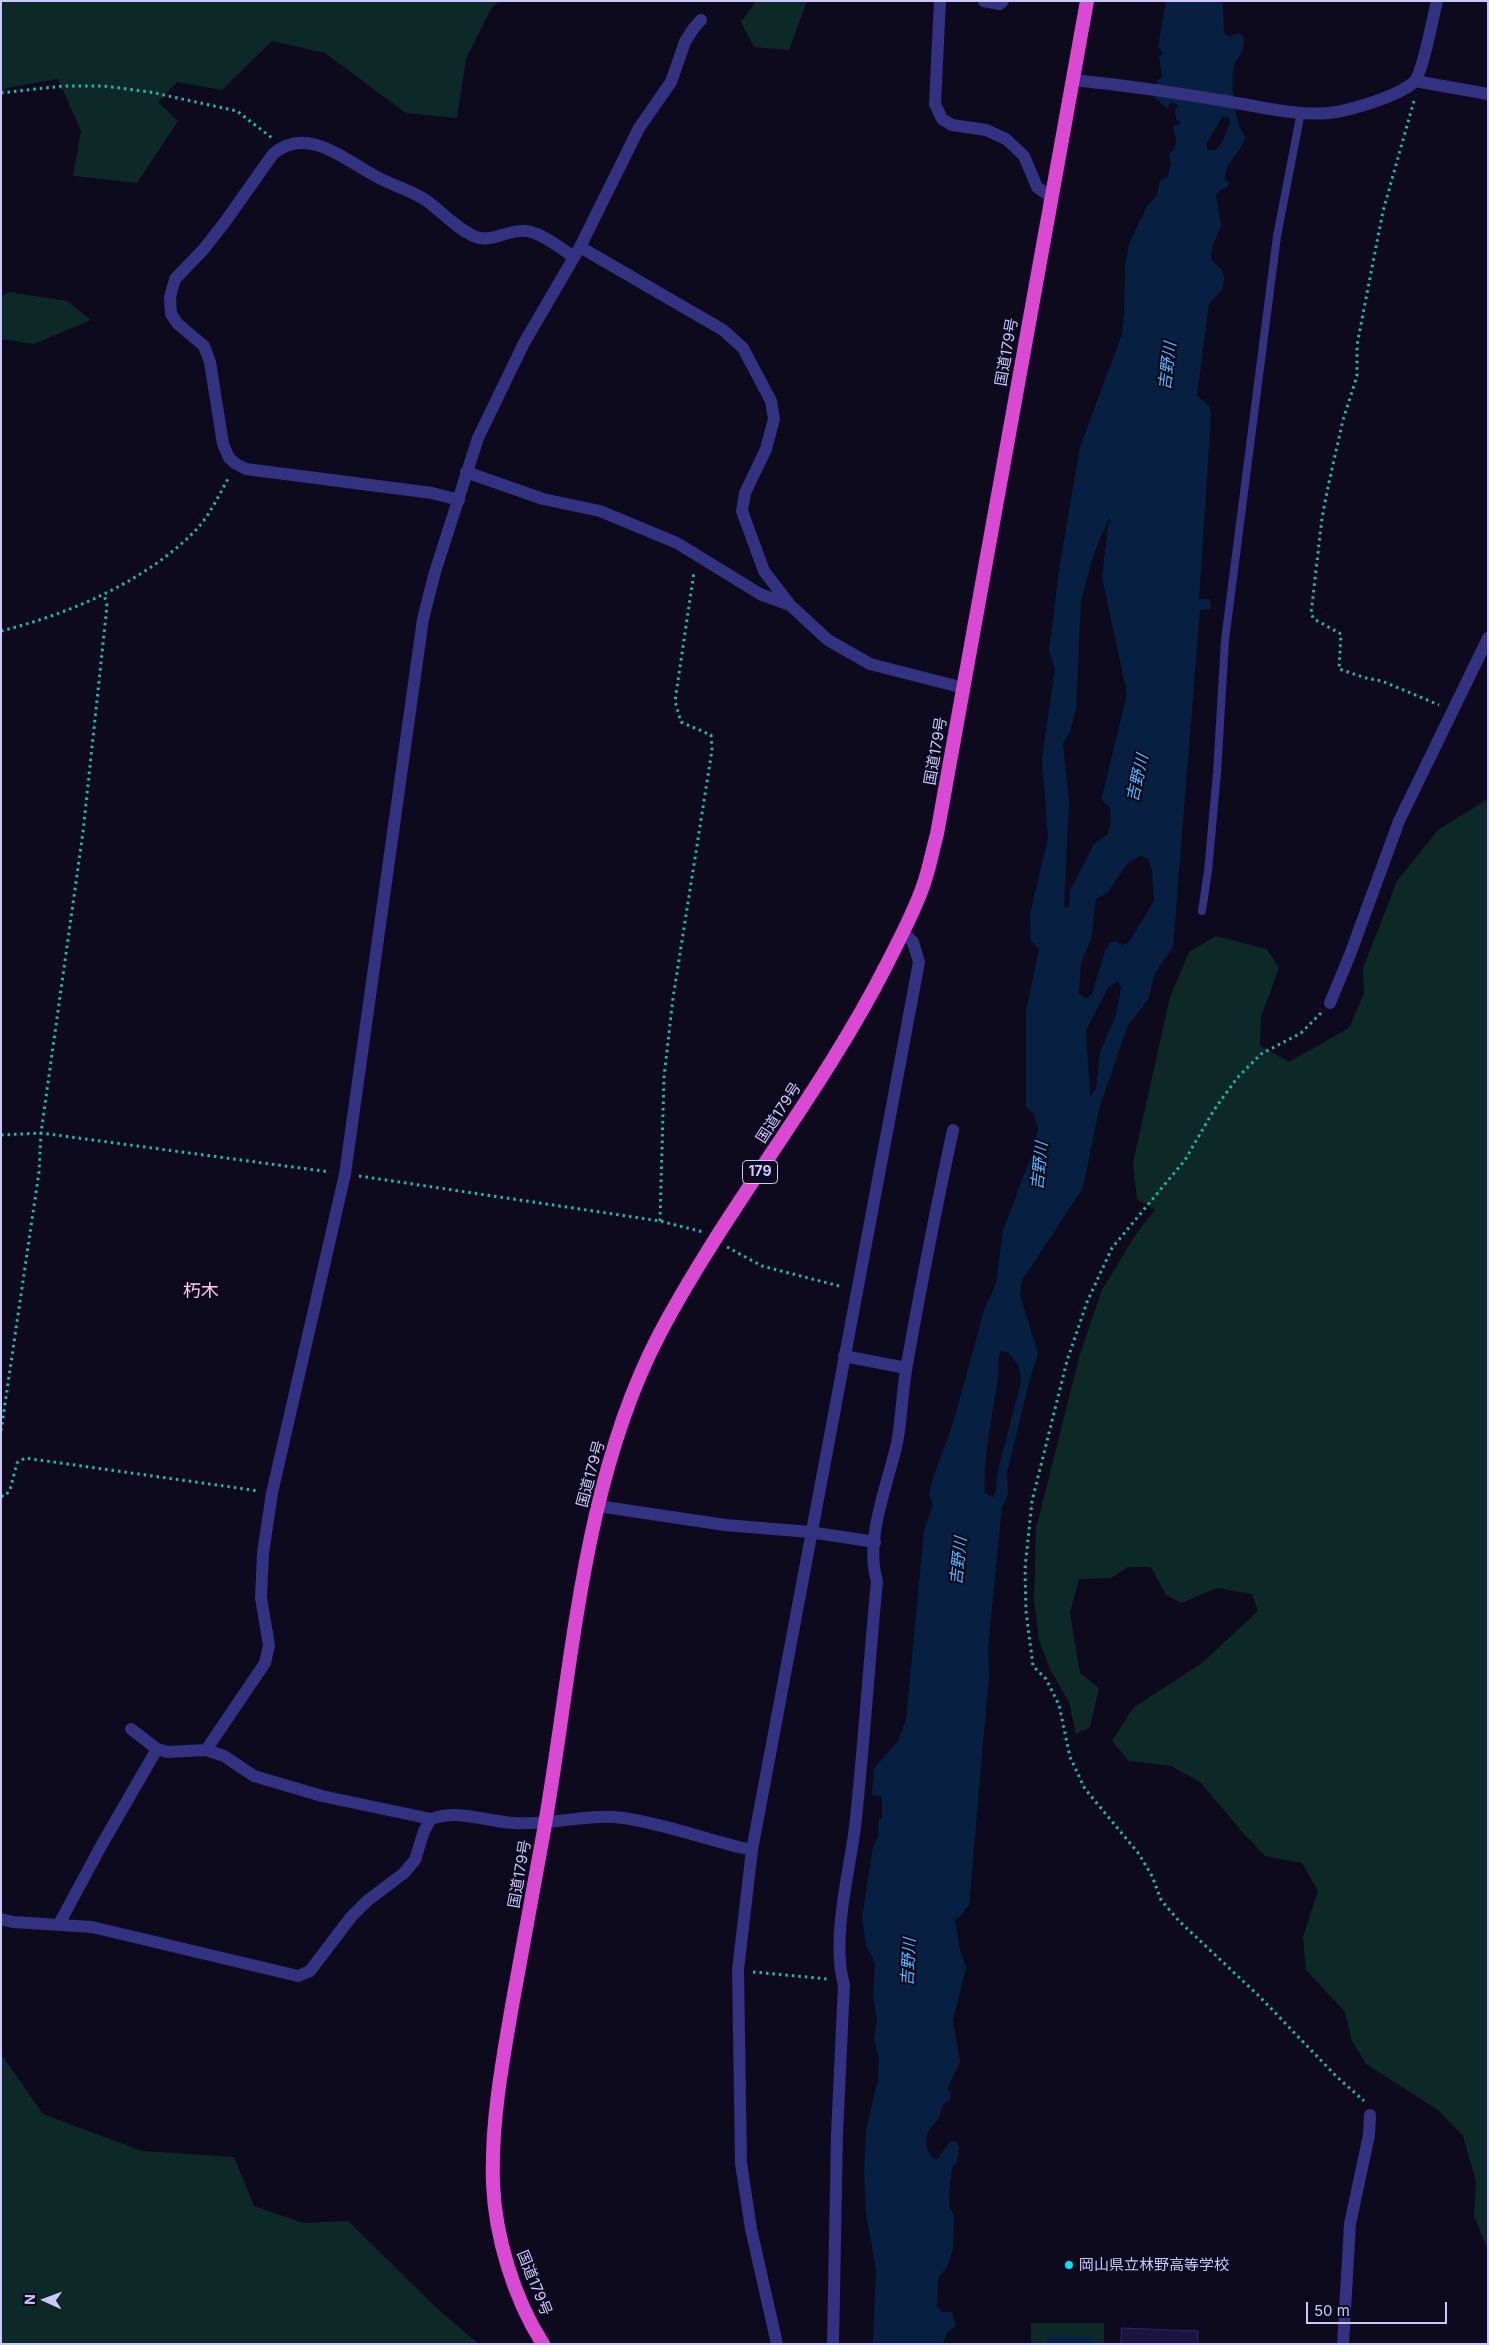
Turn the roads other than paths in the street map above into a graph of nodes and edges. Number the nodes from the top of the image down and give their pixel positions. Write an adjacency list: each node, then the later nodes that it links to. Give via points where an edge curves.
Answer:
1 (940, 1): 11 (street, via 935,104 942,119 986,130 1006,139 1024,156 1037,187)
2 (984, 1): 3 (street, via 1000,4)
3 (1004, 1)
4 (1087, 1): 7 (highway, 国道179号 / 179)
5 (1437, 1): 8 (street)
6 (701, 20): 12 (street, via 685,42 671,82 639,128)
7 (1072, 80): 10 (street, via 1129,85); 11 (highway, 国道179号 / 179)
8 (1415, 81): 9 (street); 10 (street, via 1366,105 1329,113)
9 (1488, 94)
10 (1296, 112): 18 (lane, via 1225,640 1211,842)
11 (1051, 197): 17 (highway, 国道179号 / 179)
12 (577, 252): 13 (street, via 524,343 478,438); 14 (street, via 522,230 491,239 475,237 424,199 362,169 344,156 299,142 282,146 273,154 203,250 175,279 170,297 171,314 204,346 210,362 228,458 246,469 273,474); 15 (street, via 723,330 743,348 771,401 774,419 766,449 745,493 742,511 764,571)
13 (466, 472): 14 (street); 15 (street, via 543,499 600,511 677,543 760,594)
14 (459, 500): 29 (street, via 423,619 346,1174 272,1493 263,1554 261,1598 269,1644 264,1662)
15 (790, 605): 17 (street, via 828,640 870,664)
16 (1488, 638): 20 (street, via 1399,821)
17 (964, 688): 19 (highway, 国道179号 / 179, via 937,834 922,889)
18 (1202, 911)
19 (903, 932): 22 (street, via 913,942 919,962); 24 (highway, 国道179号 / 179, via 838,1052 715,1239 658,1337 613,1449)
20 (1330, 1003)
21 (953, 1130): 23 (street)
22 (844, 1356): 23 (street); 25 (street)
23 (906, 1368): 26 (street, via 897,1443)
24 (598, 1506): 25 (street); 31 (highway, 国道179号 / 179)
25 (810, 1532): 26 (street); 32 (street)
26 (875, 1542): 38 (street, via 874,1569 878,1581 855,1826 839,1942 844,1985)
27 (131, 1729): 28 (street)
28 (157, 1749): 29 (street, via 167,1752); 34 (street)
29 (206, 1750): 30 (street, via 224,1756 254,1776 322,1796)
30 (431, 1819): 31 (street, via 447,1814 514,1823); 34 (street, via 415,1860 404,1873 367,1901 310,1971 298,1976 92,1927)
31 (545, 1823): 32 (street, via 622,1818); 36 (highway, 国道179号 / 179, via 501,2070 493,2182 499,2236 517,2289)
32 (752, 1850): 37 (street, via 738,1970 741,2163 751,2229)
33 (1, 1918): 34 (street, via 12,1922)
34 (59, 1924)
35 (1370, 2115): 39 (street, via 1369,2135 1350,2224)
36 (543, 2344)
37 (777, 2344)
38 (833, 2344)
39 (1343, 2344)

